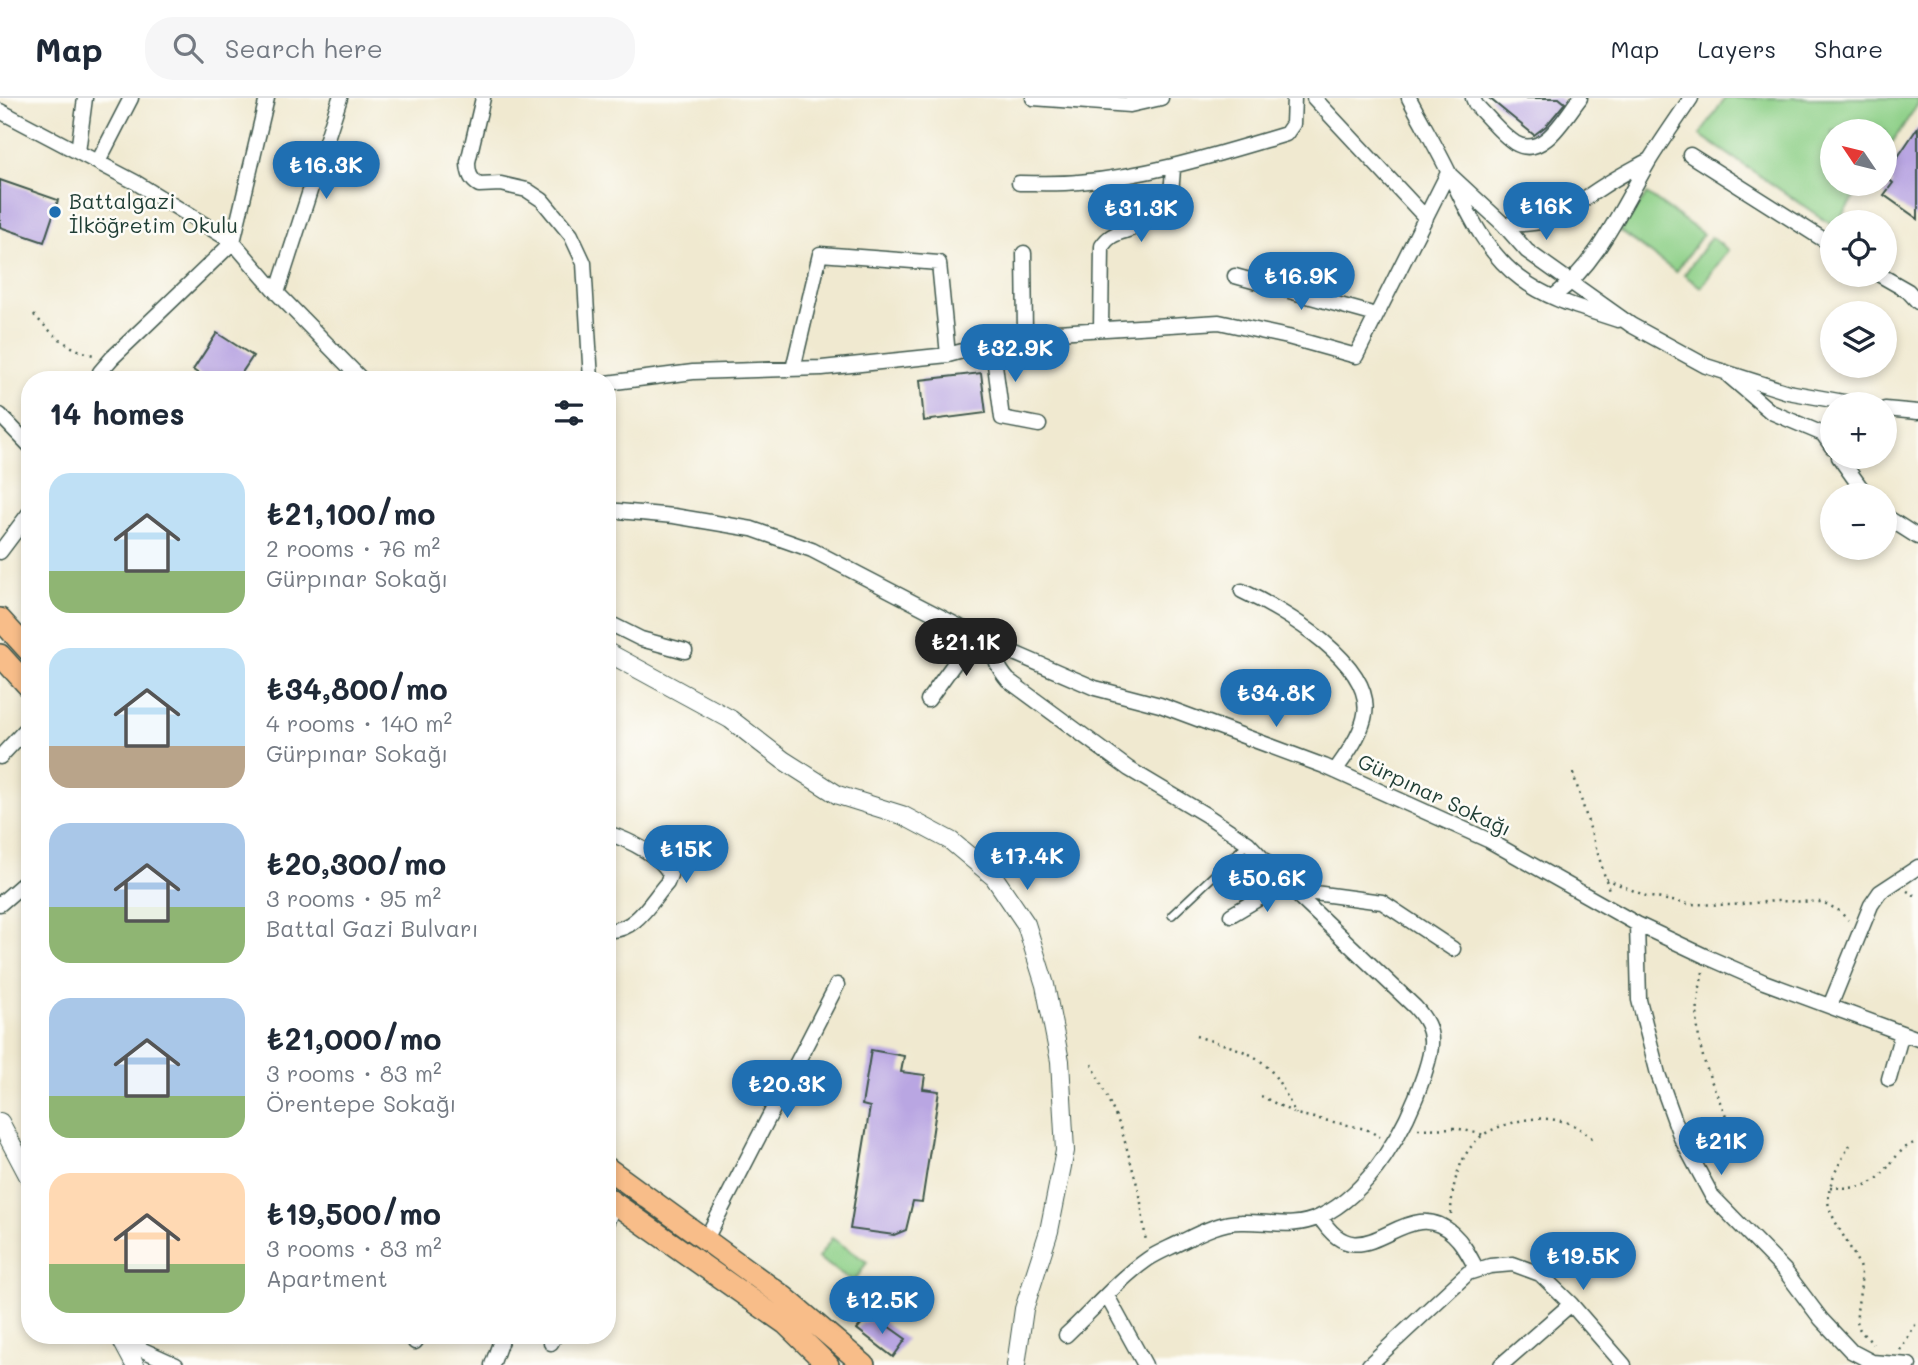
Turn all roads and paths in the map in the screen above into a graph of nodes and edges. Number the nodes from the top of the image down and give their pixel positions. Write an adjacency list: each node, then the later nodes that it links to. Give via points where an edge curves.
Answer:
1 (85, 98): 15 (street)
2 (131, 98): 18 (street)
3 (267, 98): 25 (street)
4 (341, 98): 30 (street)
5 (483, 98): 44 (street, via 468,171 478,185 527,190 542,200 571,235 584,263)
6 (1033, 98): 7 (street, via 1130,105)
7 (1161, 98)
8 (1294, 98): 19 (street, via 1293,124 1286,134)
9 (1314, 98): 22 (street)
10 (1409, 98): 20 (street)
11 (1473, 98): 12 (street, via 1510,138 1528,147 1546,141)
12 (1580, 98)
13 (1691, 98): 17 (street)
14 (0, 111): 15 (street)
15 (78, 152): 18 (street)
16 (1690, 155): 24 (street)
17 (1651, 159): 23 (street, via 1602,186 1559,218 1531,225); 28 (street)
18 (98, 162): 25 (street)
19 (1173, 167): 21 (street, via 1078,182); 36 (street, via 1167,207 1160,216 1113,235 1102,246)
20 (1448, 173): 22 (street); 23 (street); 31 (street, via 1489,247 1520,278)
21 (1019, 183)
22 (1426, 218): 33 (street)
23 (1503, 224): 28 (street, via 1527,251)
24 (1820, 237)
25 (233, 242): 30 (street); 40 (street)
26 (1024, 253): 37 (street)
27 (1235, 276): 33 (street)
28 (1573, 282): 31 (street); 35 (street)
29 (1897, 285): 32 (street)
30 (277, 293): 43 (street)
31 (1553, 297): 35 (street)
32 (1918, 302)
33 (1377, 315): 36 (street, via 1356,356 1219,322)
34 (34, 316): 40 (path, via 57,339 83,352)
35 (1631, 325): 45 (street)
36 (1101, 329): 37 (street)
37 (1025, 334): 38 (street)
38 (992, 342): 39 (street); 51 (street, via 1002,418)
39 (948, 355): 41 (street); 41 (street, via 939,263 820,254)
40 (111, 358): 42 (street)
41 (793, 369): 46 (street, via 693,372)
42 (101, 371)
43 (353, 371)
44 (590, 371)
45 (1723, 371): 47 (street); 52 (street, via 1771,412)
46 (616, 382)
47 (1820, 398)
48 (1916, 408): 49 (street)
49 (1897, 409)
50 (0, 415): 53 (street)
51 (1039, 425)
52 (1820, 432)
53 (21, 437)
54 (616, 511): 62 (street, Gürpınar Sokağı, via 752,529 812,550)
55 (21, 524): 58 (street)
56 (1897, 524): 57 (street)
57 (1918, 537)
58 (0, 552)
59 (1242, 591): 72 (street, via 1309,629 1341,659 1362,690 1365,718)
60 (0, 619): 63 (main road)
61 (616, 626): 65 (street)
62 (975, 635): 64 (street, Gürpınar Sokağı); 69 (street)
63 (21, 642)
64 (993, 644): 72 (street, Gürpınar Sokağı, via 1095,688 1160,705); 75 (street, via 999,670 1007,680 1129,769)
65 (685, 651)
66 (0, 655): 68 (main road)
67 (616, 657): 126 (street, via 730,719 838,795 902,815 951,841 995,877 1026,924 1045,985 1059,1061 1065,1151 1049,1231 1024,1309)
68 (21, 678)
69 (928, 701)
70 (21, 735): 71 (street)
71 (0, 757)
72 (1335, 771): 82 (street, Gürpınar Sokağı, via 1488,840)
73 (1573, 773): 84 (path, via 1606,879 1646,896 1688,904 1822,902 1838,910)
74 (616, 837): 83 (street, via 636,845 670,875 632,924)
75 (1248, 843): 78 (street); 80 (lane)
76 (1918, 867): 84 (street, via 1880,892)
77 (21, 886): 79 (street)
78 (1289, 886): 81 (street); 85 (street, via 1382,902); 99 (street, via 1424,1018 1430,1031 1429,1060)
79 (0, 904)
80 (1172, 915)
81 (1231, 915)
82 (1637, 924): 86 (street, Gürpınar Sokağı); 120 (street, via 1639,1000 1658,1074 1681,1138 1712,1196 1785,1272 1851,1351 1872,1362)
83 (616, 930)
84 (1858, 938): 88 (street)
85 (1453, 949)
86 (1707, 957): 88 (street, Gürpınar Sokağı); 96 (path, via 1698,993 1697,1030 1702,1060)
87 (837, 985): 110 (street)
88 (1830, 1006): 89 (street, Gürpınar Sokağı)
89 (1902, 1033): 91 (street, Gürpınar Sokağı); 93 (street)
90 (1196, 1036): 95 (path, via 1262,1062)
91 (1918, 1039)
92 (1092, 1064): 111 (path, via 1124,1141 1140,1195)
93 (1889, 1079)
94 (1261, 1096): 95 (path)
95 (1296, 1114): 99 (path)
96 (1729, 1124)
97 (4, 1130): 103 (street); 104 (street)
98 (1483, 1135): 99 (path, via 1437,1127); 100 (path, via 1521,1120 1547,1118 1572,1125); 109 (path, via 1465,1155 1459,1171 1451,1201)
99 (1397, 1138): 108 (street, via 1366,1180)
100 (1593, 1139)
101 (1918, 1142): 106 (path, via 1901,1150 1869,1184)
102 (1850, 1145): 106 (path)
103 (21, 1147)
104 (21, 1162)
105 (616, 1175): 110 (main road)
106 (1829, 1187): 120 (path, via 1828,1204 1860,1268 1859,1327)
107 (616, 1212): 124 (main road, via 786,1324)
108 (1320, 1217): 109 (street, via 1336,1236 1360,1244 1417,1221); 111 (street, via 1295,1225 1238,1222 1205,1231)
109 (1451, 1232): 112 (street)
110 (706, 1240): 125 (main road, via 784,1297)
111 (1148, 1259): 113 (street)
112 (1477, 1270): 114 (street, via 1513,1264 1527,1268 1540,1274); 128 (street, via 1468,1273)
113 (1107, 1296): 116 (street); 127 (street)
114 (1571, 1304): 129 (street); 130 (street)
115 (1918, 1320): 120 (path)
116 (1066, 1335)
117 (124, 1344): 121 (street)
118 (133, 1344): 122 (street)
119 (500, 1344): 123 (street)
120 (1891, 1363): 131 (street)
121 (135, 1365)
122 (176, 1365)
123 (492, 1365)
124 (828, 1365)
125 (864, 1365)
126 (1016, 1365)
127 (1145, 1365)
128 (1369, 1365)
129 (1501, 1365)
130 (1623, 1365)
131 (1909, 1365)

